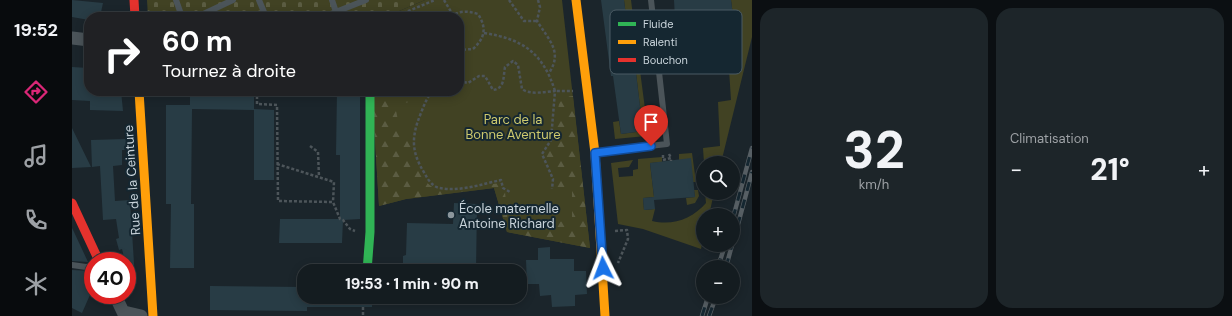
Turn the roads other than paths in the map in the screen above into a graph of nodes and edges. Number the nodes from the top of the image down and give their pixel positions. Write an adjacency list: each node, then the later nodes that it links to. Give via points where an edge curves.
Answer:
1 (134, 0): 10 (street)
2 (176, 0): 11 (lane)
3 (233, 0): 12 (lane)
4 (260, 0): 13 (lane)
5 (332, 0): 14 (lane)
6 (366, 0): 14 (lane)
7 (576, 0): 20 (street)
8 (651, 0): 9 (lane)
9 (652, 10)
10 (135, 12)
11 (180, 12)
12 (208, 12)
13 (264, 12)
14 (336, 12)
15 (72, 38): 16 (street)
16 (84, 39)
17 (659, 74): 20 (lane, via 667,144)
18 (139, 96): 29 (street, Rue de la Ceinture)
19 (370, 96): 23 (street)
20 (595, 153): 30 (street)
21 (72, 203): 22 (street)
22 (95, 252)
23 (368, 264)
24 (72, 265): 25 (lane)
25 (84, 267)
26 (119, 304): 27 (street)
27 (124, 314): 28 (street)
28 (142, 316)
29 (153, 316)
30 (605, 316)

